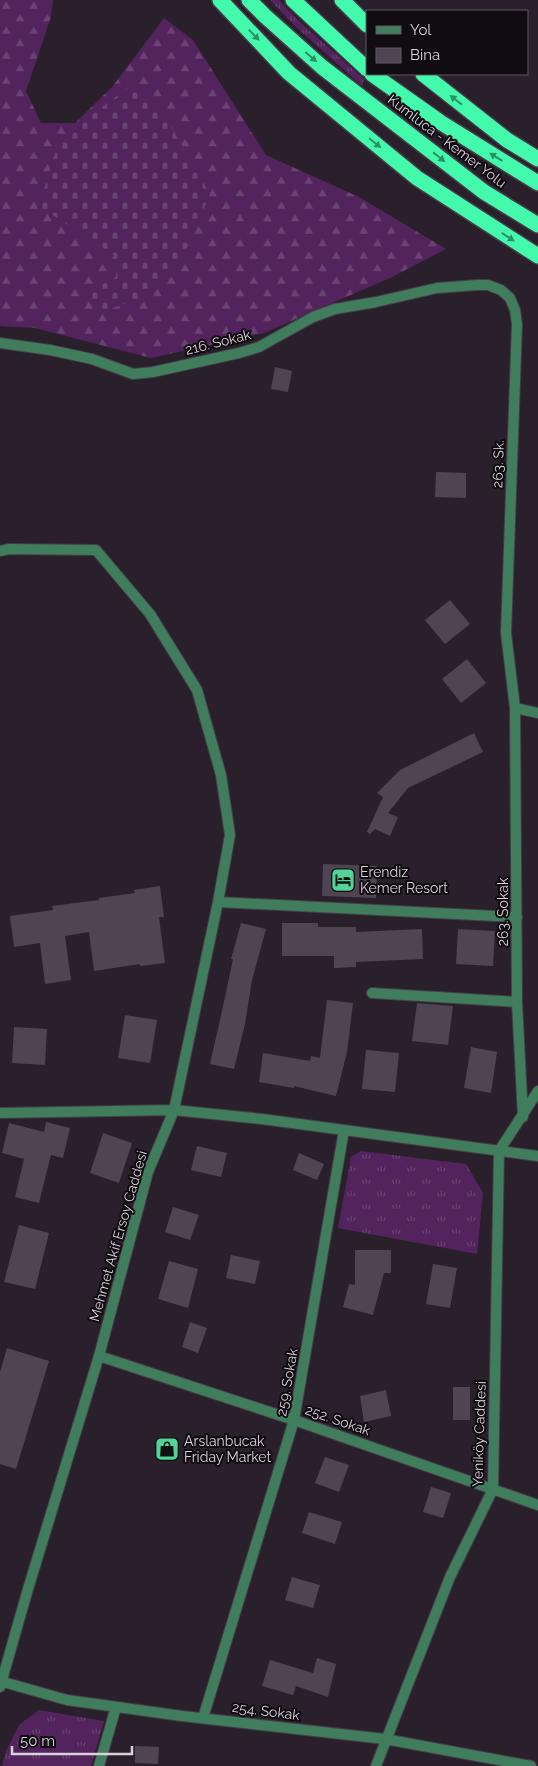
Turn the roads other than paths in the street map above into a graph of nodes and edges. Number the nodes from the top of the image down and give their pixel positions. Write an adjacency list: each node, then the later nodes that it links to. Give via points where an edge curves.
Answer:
1 (220, 0): 12 (highway, one-way to 12, via 289,73 417,178)
2 (249, 0): 11 (highway, Kumluca - Kemer Yolu, one-way to 11, via 322,67 484,192)
3 (293, 0): 6 (highway)
4 (342, 0): 5 (highway)
5 (366, 24)
6 (366, 68)
7 (373, 75): 10 (highway, Kumluca - Kemer Yolu, one-way to 7, via 440,122)
8 (424, 75): 9 (highway, one-way to 8, via 508,140)
9 (538, 159)
10 (538, 183)
11 (538, 225)
12 (538, 256)
13 (437, 288): 14 (street, 216. Sokak, via 335,309 239,353 154,372 133,374 92,359); 16 (street, 263. Sk., via 488,285 510,298 516,310 506,633)
14 (0, 343)
15 (0, 551): 18 (street, Mehmet Akif Ersoy Caddesi, via 96,550 150,614 198,690 221,775 230,835)
16 (515, 708): 17 (street); 19 (street, 263. Sokak)
17 (538, 713)
18 (218, 902): 19 (street); 23 (street, Mehmet Akif Ersoy Caddesi)
19 (517, 917): 21 (street, 263. Sokak)
20 (372, 993): 21 (street)
21 (517, 1002): 25 (street, 263. Sokak)
22 (538, 1091): 25 (street)
23 (174, 1110): 24 (street); 26 (street); 29 (street, Mehmet Akif Ersoy Caddesi, via 148,1172)
24 (0, 1113)
25 (523, 1117): 27 (street)
26 (344, 1130): 27 (street); 30 (street, 259. Sokak)
27 (500, 1151): 28 (street); 31 (street, Yeniköy Caddesi)
28 (538, 1156)
29 (99, 1356): 30 (street, 252. Sokak); 33 (street, Mehmet Akif Ersoy Caddesi)
30 (294, 1420): 31 (street, 252. Sokak); 35 (street, 259. Sokak)
31 (493, 1489): 32 (street, 252. Sokak); 36 (street, Yeniköy Caddesi, via 450,1577)
32 (538, 1505)
33 (0, 1683): 34 (street, 254. Sokak, via 67,1700)
34 (116, 1708): 35 (street, 254. Sokak); 37 (street)
35 (203, 1718): 36 (street, 254. Sokak)
36 (386, 1739): 38 (street, Yeniköy Caddesi); 39 (street, 254. Sokak)
37 (99, 1766)
38 (376, 1766)
39 (531, 1766)

